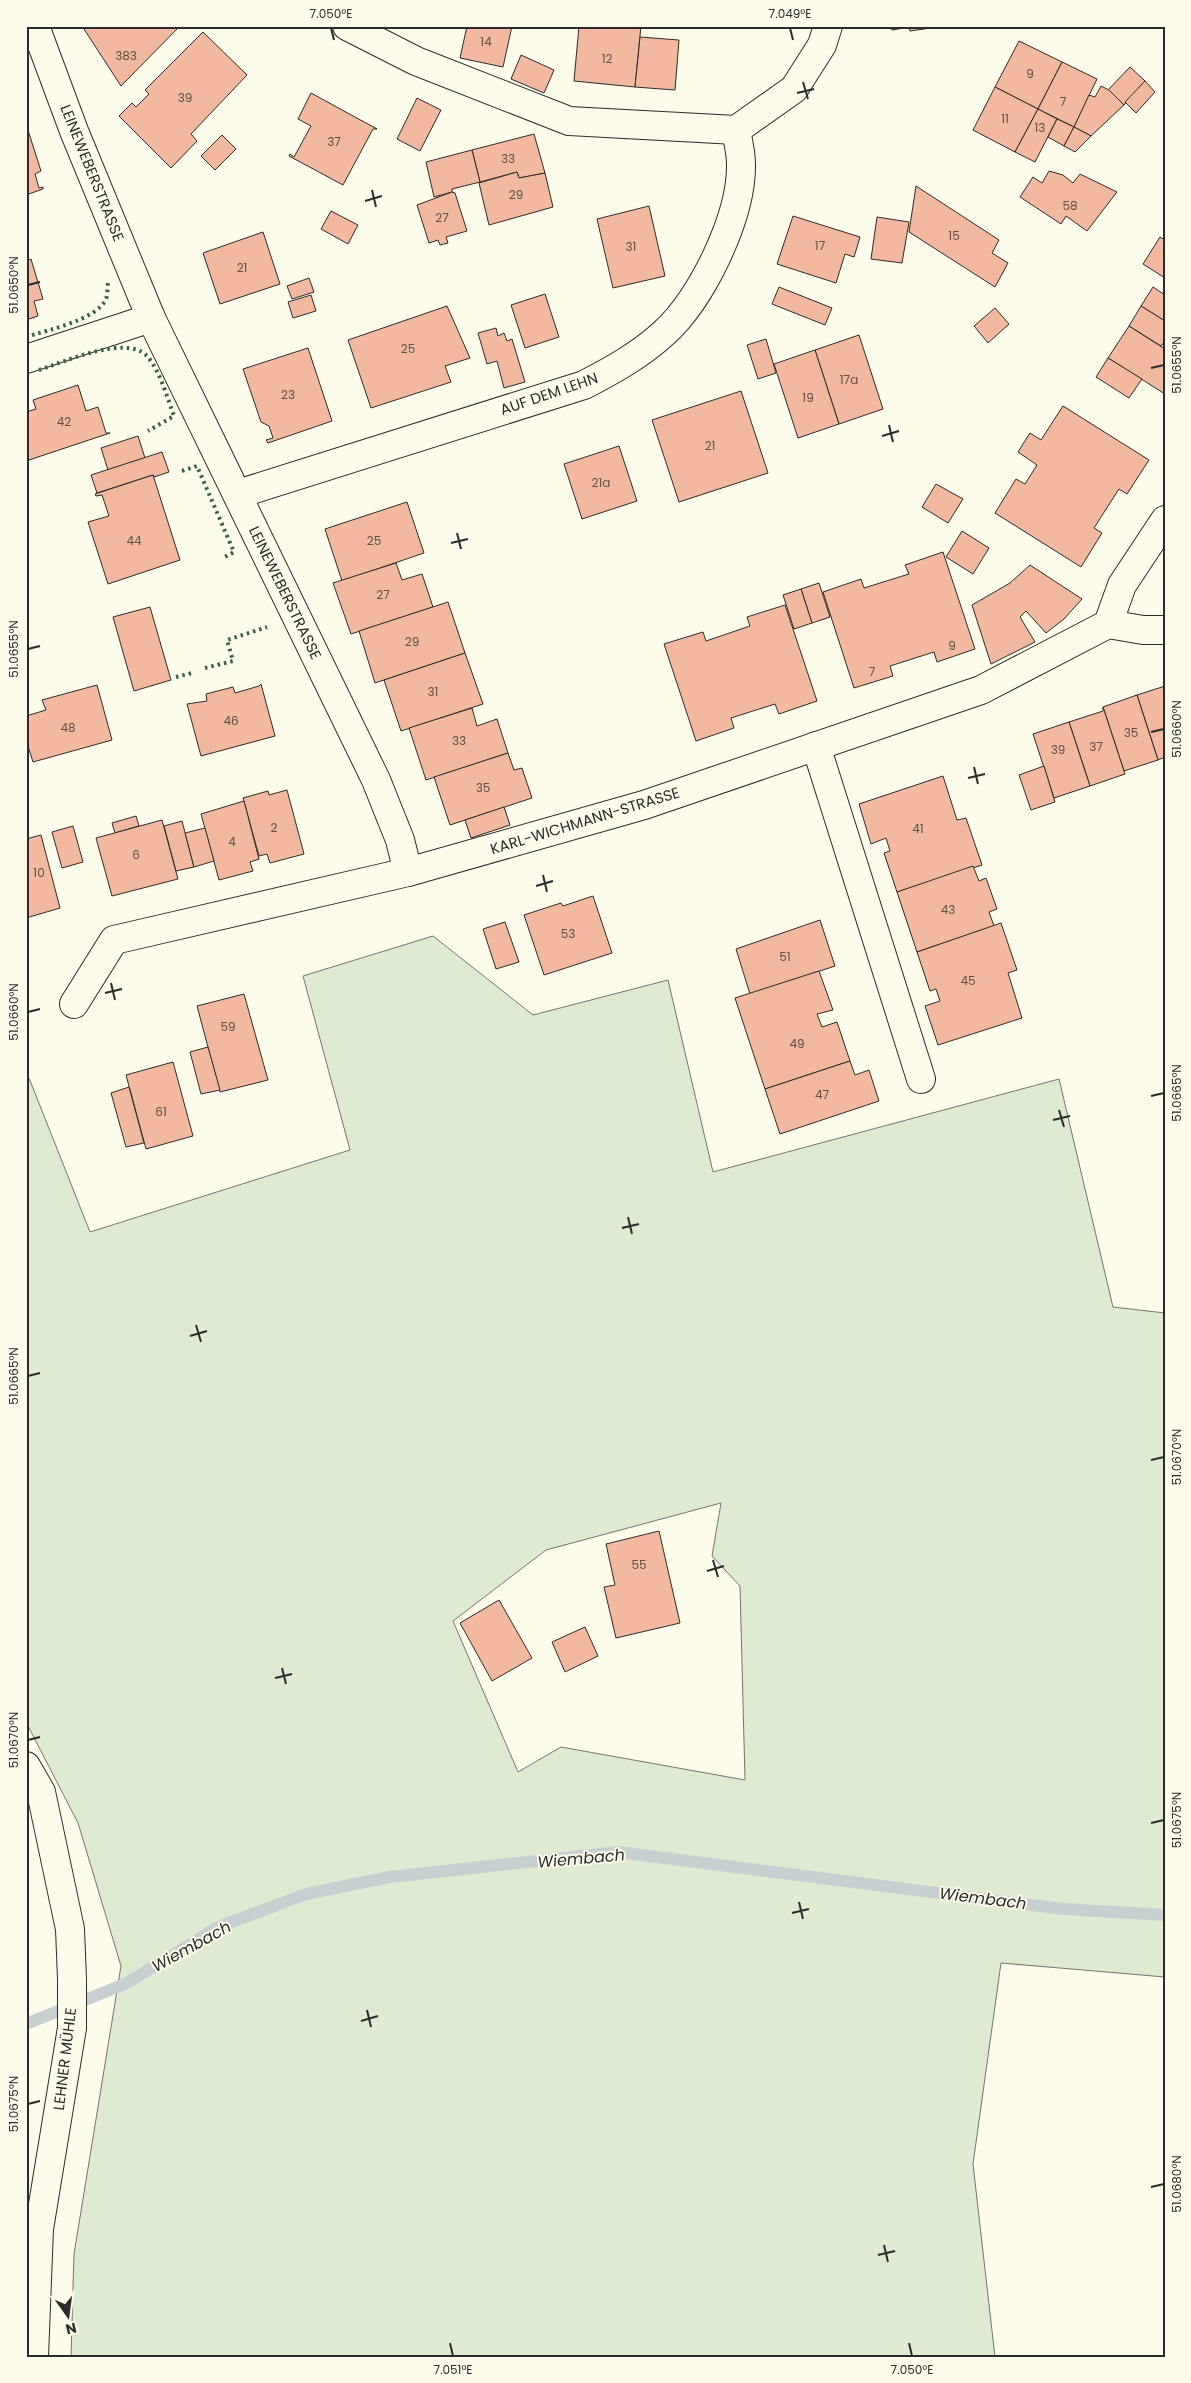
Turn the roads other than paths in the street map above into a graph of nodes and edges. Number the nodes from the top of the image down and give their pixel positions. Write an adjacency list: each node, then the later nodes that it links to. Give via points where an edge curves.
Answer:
1 (35, 26): 5 (street, LEINEWEBERSTRASSE, via 74,131)
2 (347, 26): 4 (street, via 416,61 569,121)
3 (828, 26): 4 (street, via 822,46 794,89)
4 (736, 130): 7 (street, AUF DEM LEHN, via 741,164 733,222 700,289 665,333 624,365 584,385)
5 (151, 318): 6 (street); 7 (street, LEINEWEBERSTRASSE)
6 (26, 359)
7 (238, 494): 12 (street, LEINEWEBERSTRASSE, via 376,780 400,840)
8 (1165, 520): 9 (street, via 1122,585)
9 (1108, 624): 10 (street); 11 (street, KARL-WICHMANN-STRASSE, via 980,690)
10 (1165, 630)
11 (816, 746): 12 (street, KARL-WICHMANN-STRASSE, via 644,806); 14 (street)
12 (408, 872): 13 (street, KARL-WICHMANN-STRASSE, via 114,940)
13 (74, 1004)
14 (921, 1078)
15 (26, 1766): 16 (street, LEHNER MÜHLE, via 41,1792 70,1930 72,1979 72,2028 39,2229)
16 (34, 2357)

